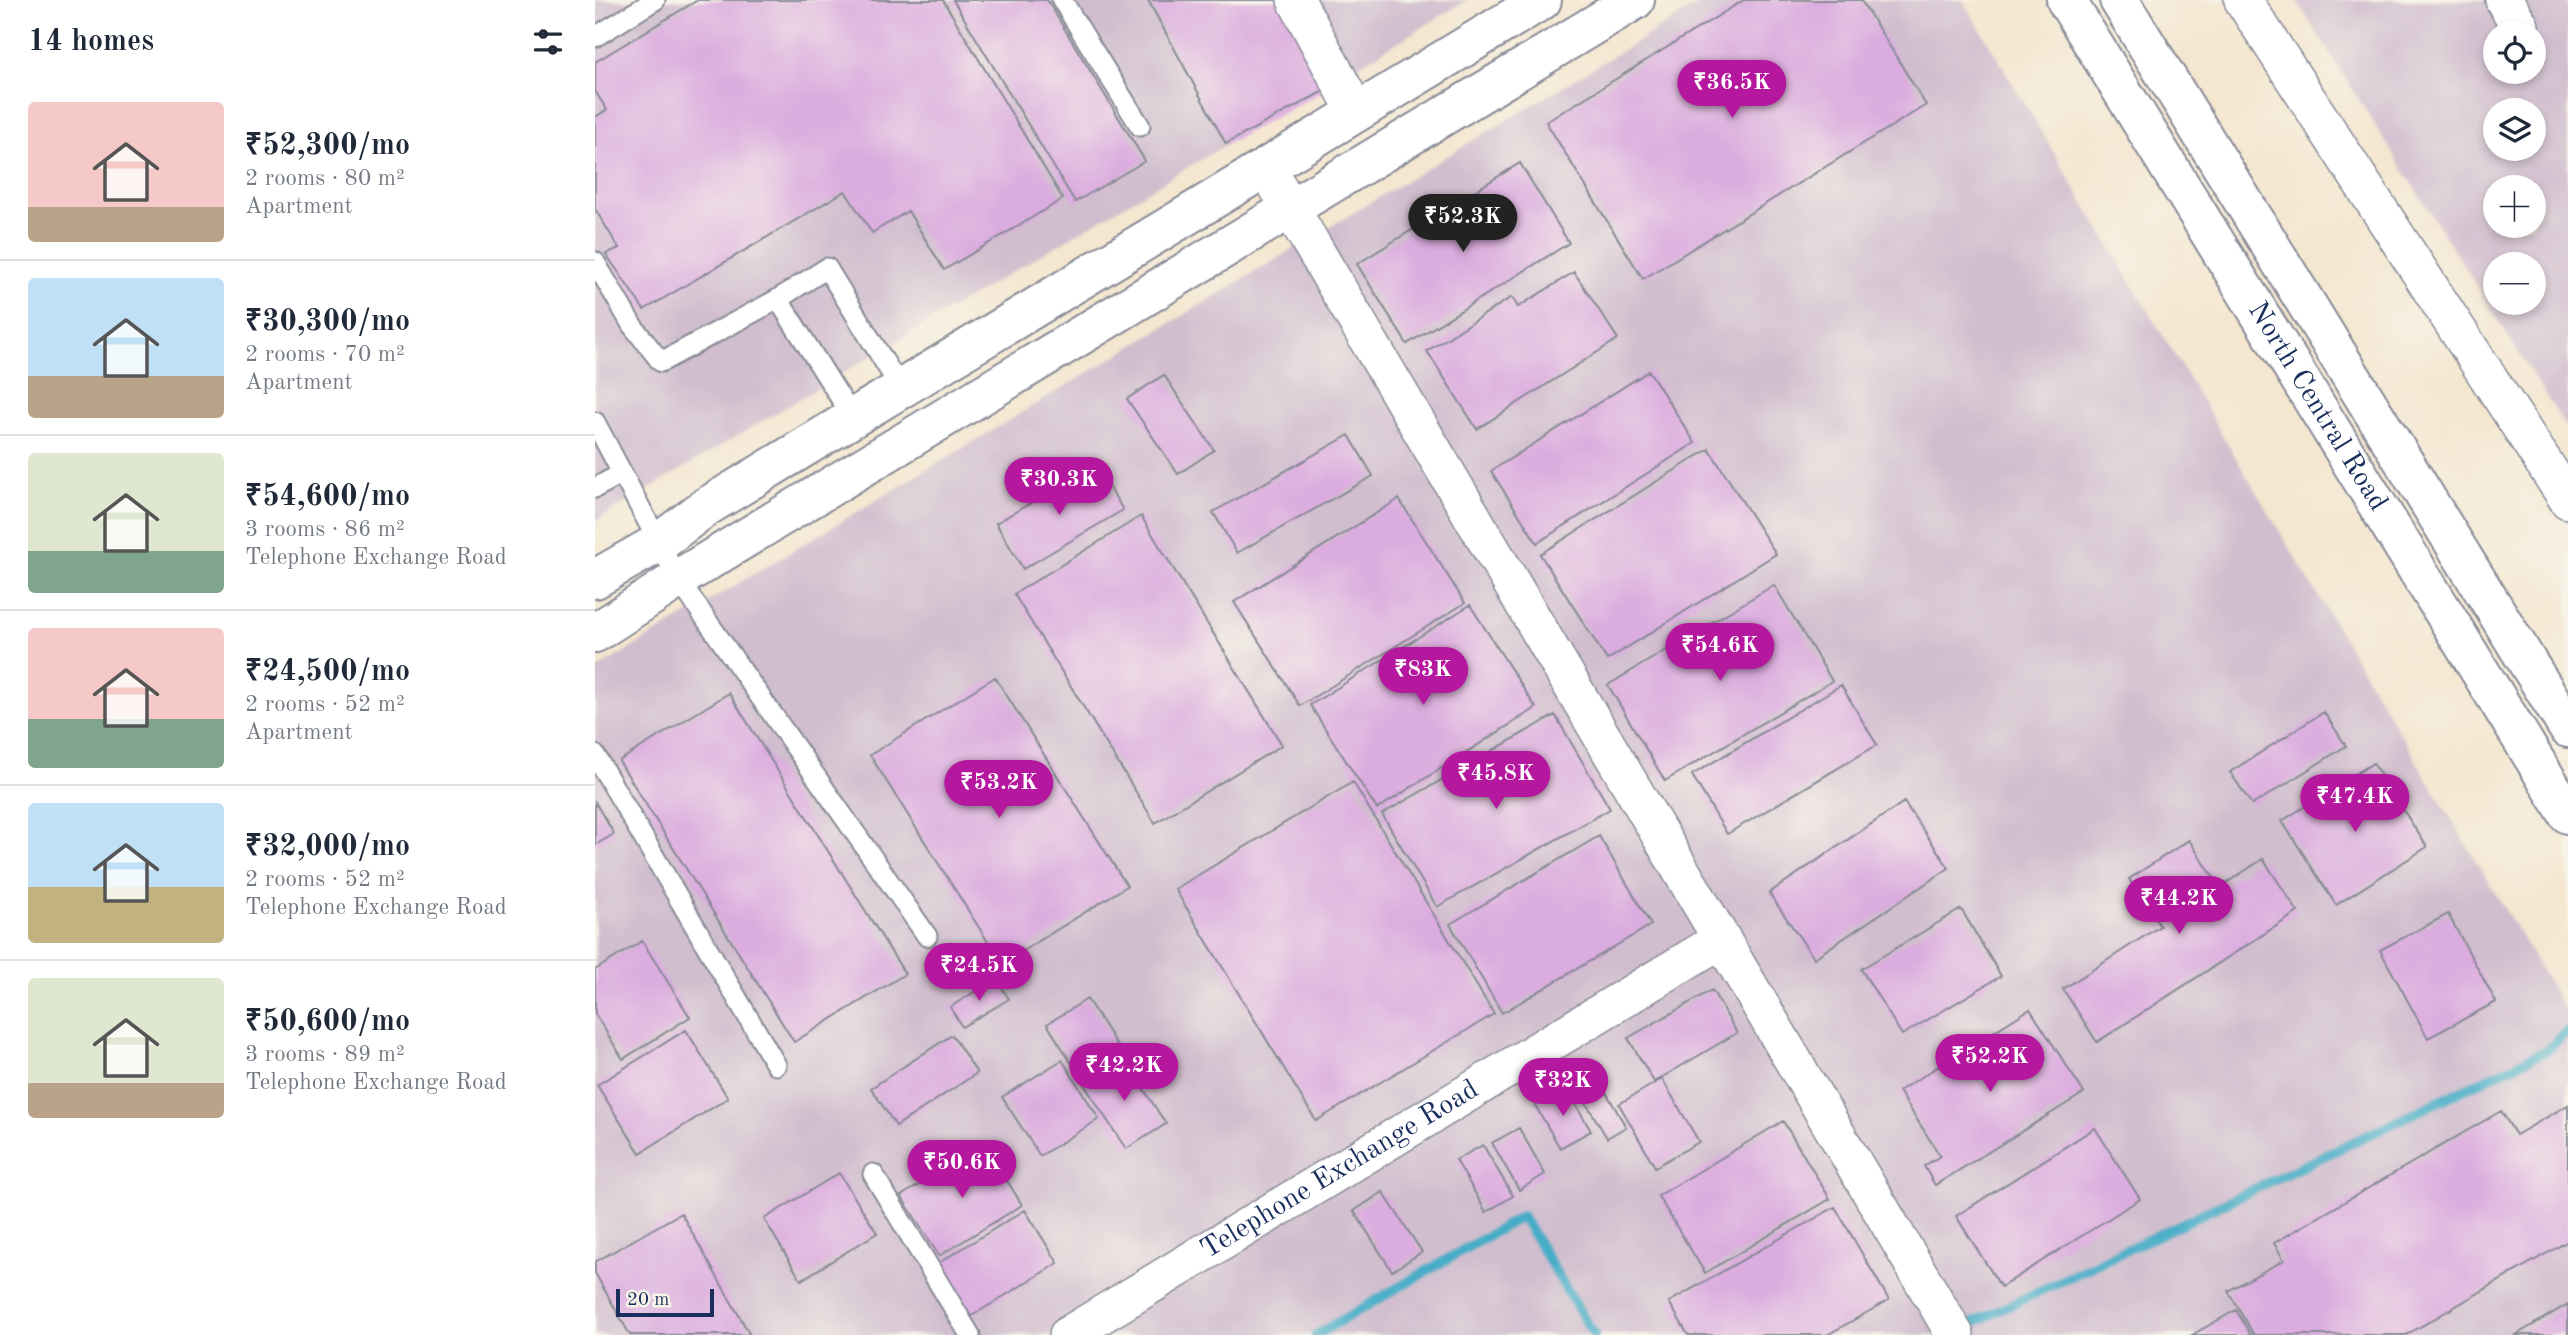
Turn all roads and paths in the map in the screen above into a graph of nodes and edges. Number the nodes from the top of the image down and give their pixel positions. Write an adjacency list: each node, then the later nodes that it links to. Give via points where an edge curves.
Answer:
1 (655, 0): 9 (lane)
2 (1062, 0): 11 (lane)
3 (1296, 0): 10 (street)
4 (1542, 0): 10 (street)
5 (1635, 0): 13 (street)
6 (2066, 0): 28 (street, North Central Road)
7 (2119, 0): 26 (street, North Central Road)
8 (2243, 0): 21 (street)
9 (595, 37)
10 (1356, 112): 12 (street)
11 (1140, 126)
12 (1266, 167): 13 (street); 16 (street)
13 (1290, 209): 24 (street); 30 (street)
14 (595, 262): 15 (lane, via 632,325 661,362)
15 (778, 299): 16 (lane, via 827,268); 17 (lane)
16 (901, 389): 17 (street)
17 (853, 418): 22 (street, via 706,507)
18 (595, 422): 19 (lane)
19 (621, 474): 20 (lane); 22 (lane)
20 (595, 488)
21 (2568, 500)
22 (658, 543): 23 (street); 24 (lane)
23 (595, 579)
24 (678, 579): 25 (street); 29 (lane)
25 (595, 633)
26 (2568, 728)
27 (595, 755): 31 (lane)
28 (2568, 814)
29 (927, 936)
30 (1722, 939): 33 (street); 35 (street, Telephone Exchange Road)
31 (776, 1065)
32 (873, 1174): 34 (lane)
33 (1951, 1327)
34 (970, 1335)
35 (1068, 1335)

